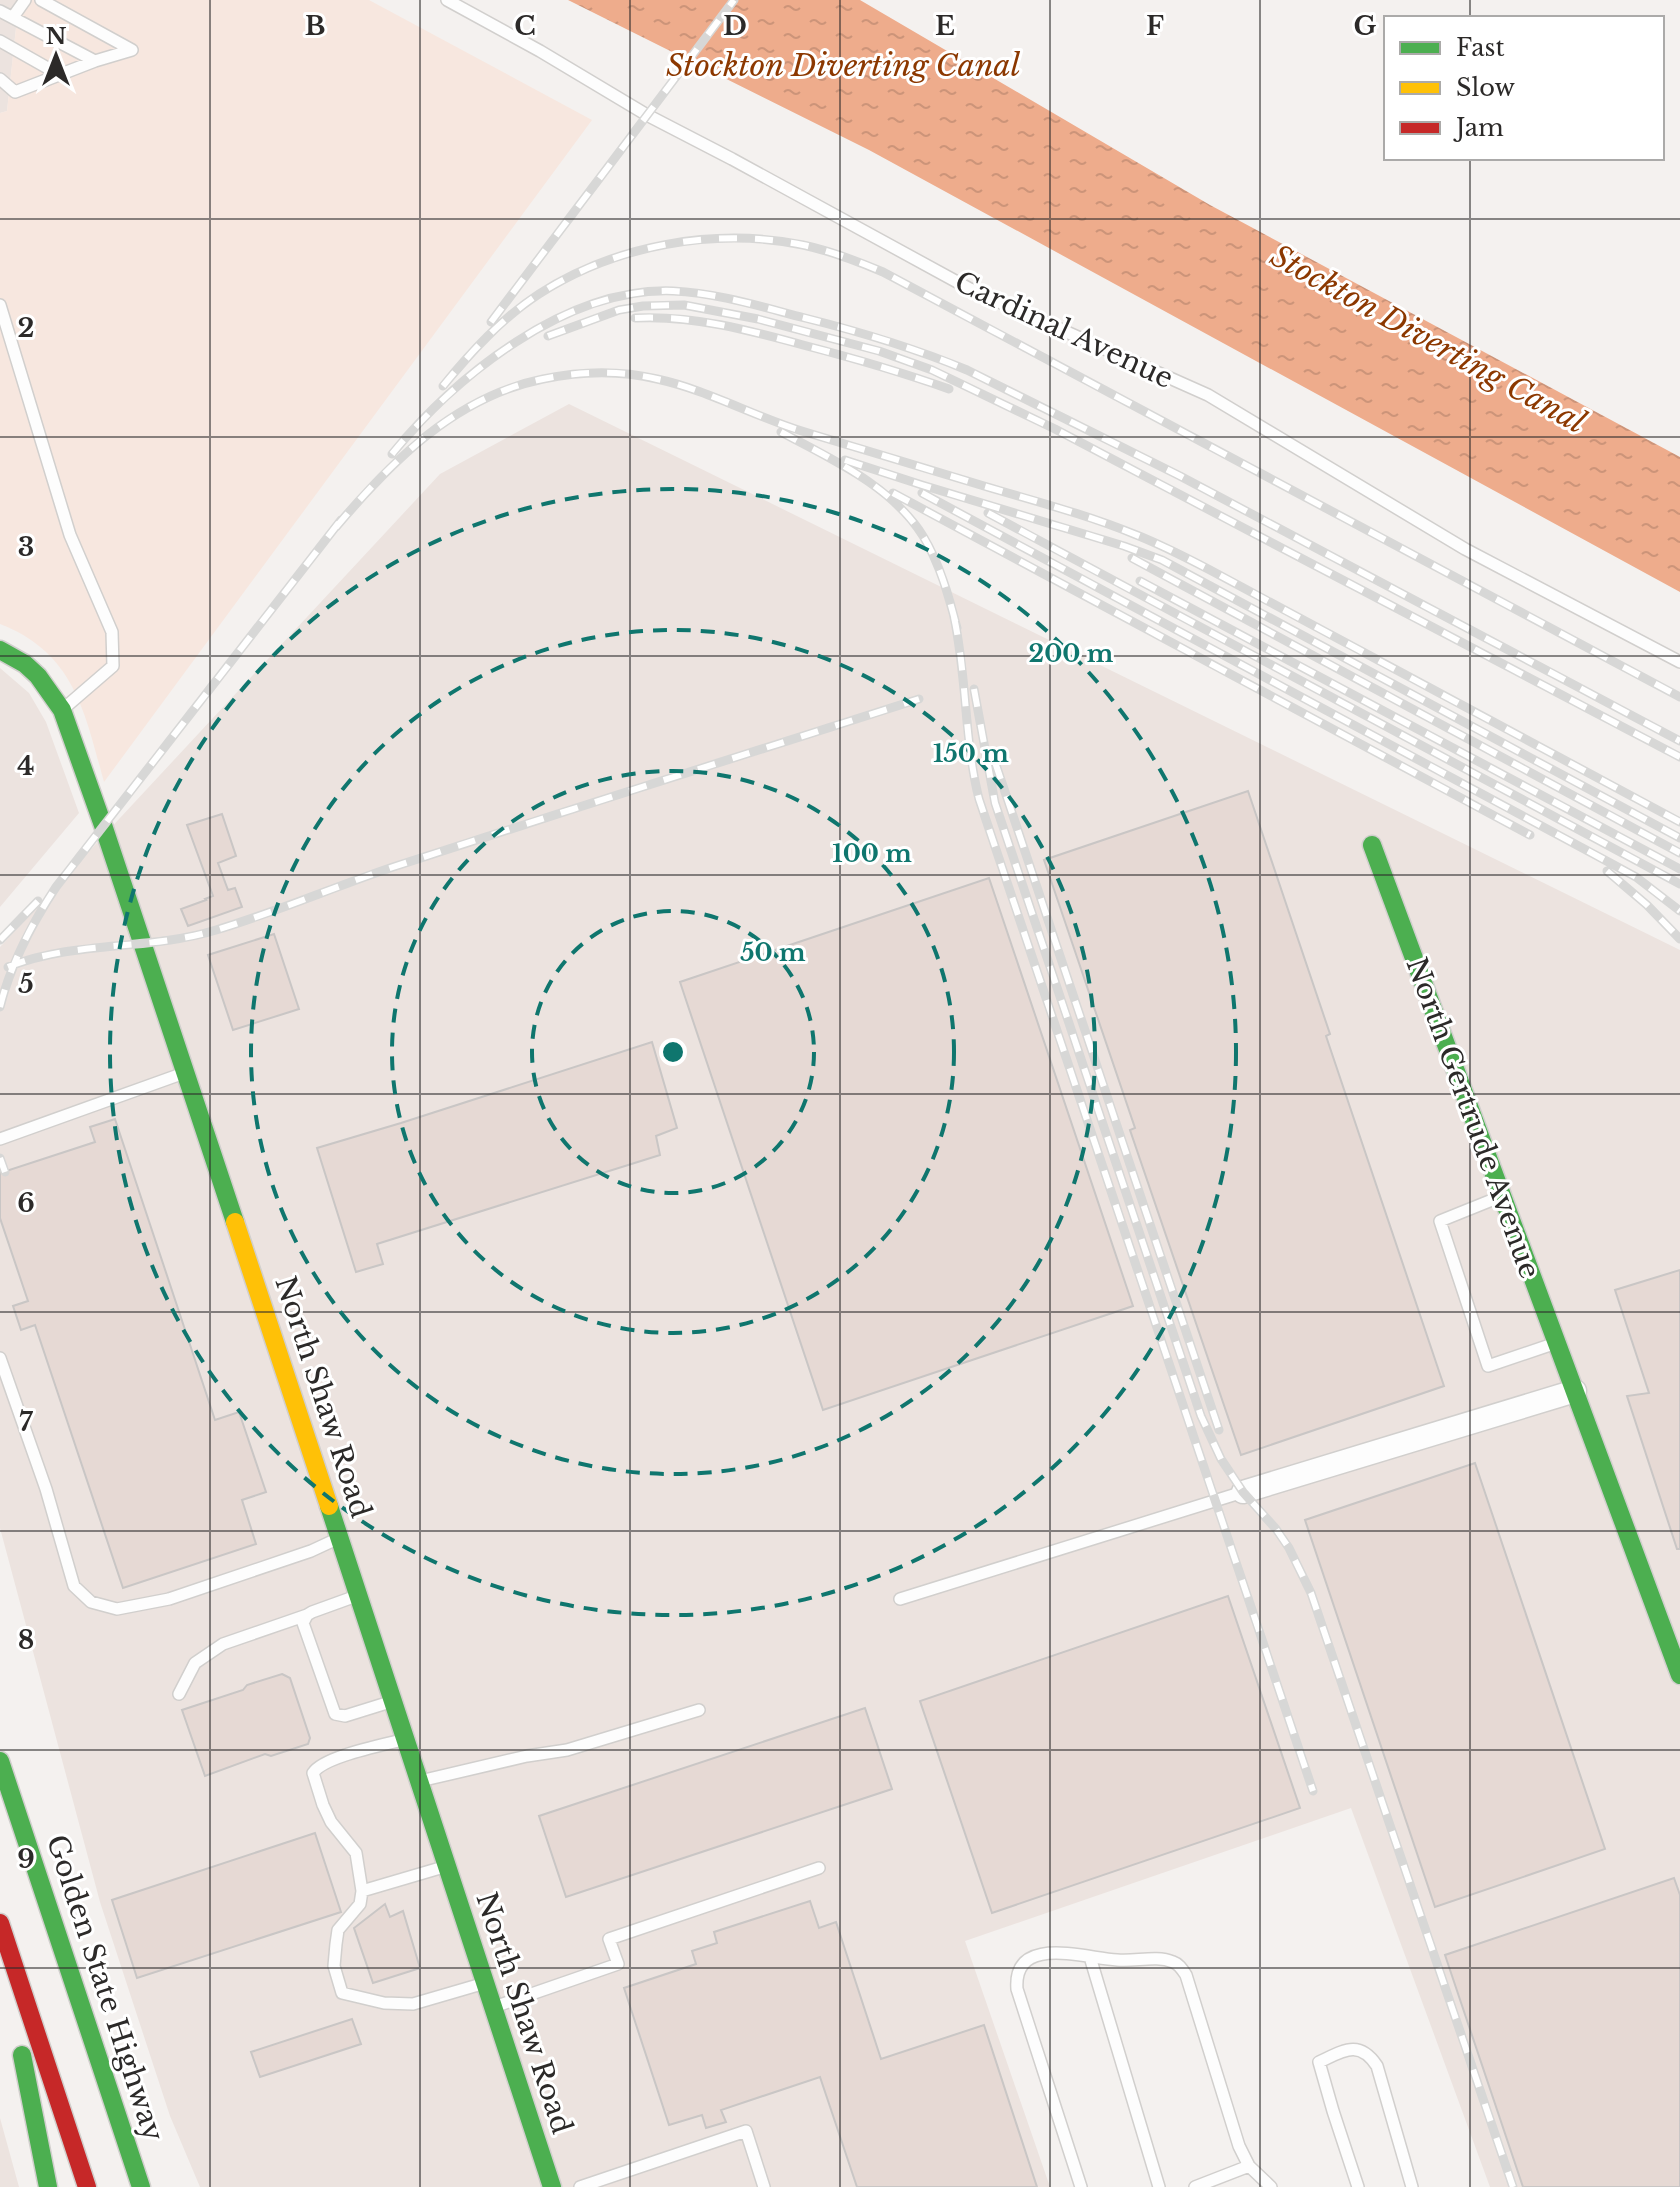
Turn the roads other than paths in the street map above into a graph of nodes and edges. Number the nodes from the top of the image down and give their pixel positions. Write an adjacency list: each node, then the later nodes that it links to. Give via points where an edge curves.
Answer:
1 (25, 0): 5 (lane)
2 (41, 0): 7 (lane, via 132,50)
3 (447, 0): 12 (lane, Cardinal Avenue, via 970,289 1208,395 1465,549)
4 (0, 11): 5 (lane)
5 (13, 17): 7 (lane)
6 (0, 41): 8 (lane)
7 (95, 61): 8 (lane)
8 (60, 75): 9 (lane, via 15,92)
9 (0, 79)
10 (0, 305): 13 (lane, via 70,535 112,632 113,666)
11 (0, 650): 13 (main road, North Shaw Road, via 38,676)
12 (1680, 662)
13 (62, 710): 15 (main road, North Shaw Road)
14 (1372, 845): 17 (main road, North Gertrude Avenue)
15 (185, 1073): 16 (lane); 22 (main road, North Shaw Road)
16 (0, 1139)
17 (1502, 1196): 18 (main road, North Gertrude Avenue); 18 (lane, via 1440,1221 1488,1366)
18 (1556, 1342): 20 (main road, North Gertrude Avenue)
19 (0, 1358): 22 (lane, via 74,1586 91,1602 117,1609 169,1599)
20 (1575, 1391): 21 (street); 26 (main road, North Gertrude Avenue)
21 (1243, 1492): 24 (lane)
22 (340, 1538): 23 (main road, North Shaw Road)
23 (359, 1595): 25 (lane); 28 (main road, North Shaw Road)
24 (900, 1599)
25 (307, 1615): 27 (lane, via 223,1644 195,1663); 28 (lane, via 303,1623 335,1714 345,1716)
26 (1680, 1675)
27 (179, 1694)
28 (394, 1701): 30 (main road, North Shaw Road)
29 (699, 1710): 32 (lane, via 567,1750)
30 (406, 1739): 32 (main road, North Shaw Road); 35 (lane, via 318,1765 313,1773 331,1822 356,1853)
31 (0, 1761): 41 (main road, Golden State Highway)
32 (420, 1782): 33 (main road, North Shaw Road)
33 (447, 1866): 35 (lane); 39 (main road, North Shaw Road)
34 (819, 1868): 40 (lane, via 609,1939 618,1964)
35 (362, 1891): 39 (lane, via 360,1904 338,1930 334,1966 342,1993 413,2004)
36 (0, 1923): 44 (main road)
37 (0, 1945): 43 (main road)
38 (1090, 1957): 42 (lane, via 1163,1959 1182,1968); 50 (lane, via 1037,1955 1016,1976); 51 (lane)
39 (485, 1983): 40 (main road, North Shaw Road)
40 (493, 2007): 47 (main road, North Shaw Road)
41 (96, 2056): 45 (main road, Golden State Highway); 46 (main road)
42 (1249, 2166): 52 (lane); 53 (lane)
43 (48, 2187)
44 (87, 2187)
45 (141, 2187)
46 (152, 2187)
47 (552, 2187)
48 (580, 2187): 49 (lane, via 746,2131)
49 (764, 2187)
50 (1081, 2187)
51 (1159, 2187)
52 (1195, 2187)
53 (1271, 2187)
54 (1358, 2187): 55 (lane, via 1319,2062 1351,2049 1371,2056 1377,2066)
55 (1412, 2187)

